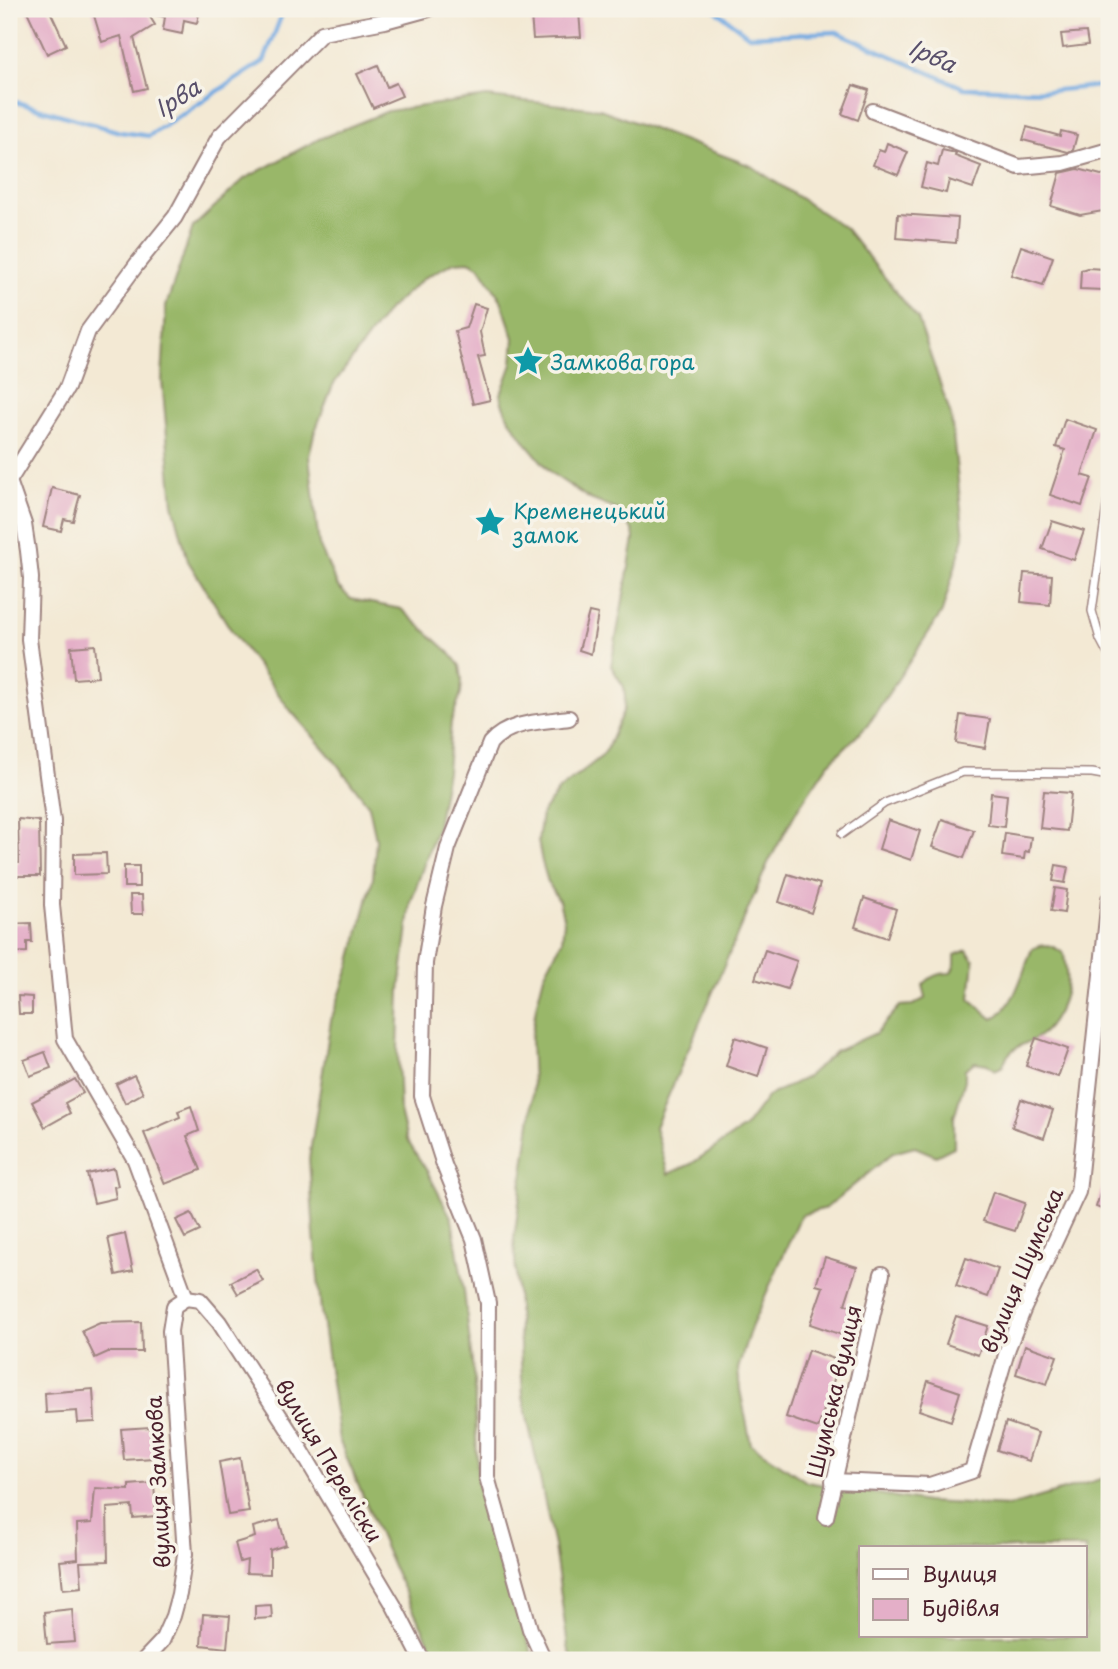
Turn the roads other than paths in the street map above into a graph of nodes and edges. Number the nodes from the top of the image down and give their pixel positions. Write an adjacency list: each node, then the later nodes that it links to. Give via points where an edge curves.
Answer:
1 (429, 9): 4 (street, via 322,33 219,137 175,217 88,331 67,388)
2 (873, 111): 3 (street, via 1019,167 1063,163)
3 (1109, 150)
4 (9, 481): 12 (street, via 24,524 31,578 29,639 52,821 52,905 65,1039 135,1160)
5 (1109, 492): 6 (lane, via 1091,611)
6 (1109, 656)
7 (569, 718): 17 (street, via 513,726 490,743 448,848 425,963 422,1096 474,1239 488,1303 487,1477 530,1629)
8 (1109, 776): 9 (lane, via 963,772 885,803)
9 (842, 834)
10 (1109, 899): 13 (street, вулиця Шумська, via 1078,1192 1008,1348 972,1471 930,1485)
11 (882, 1274): 13 (street, Шумська вулиця)
12 (187, 1298): 15 (street, вулиця Замкова, via 174,1307 170,1331 185,1554 173,1616 162,1640); 16 (street, вулиця Переліски, via 200,1300 219,1322 294,1438)
13 (833, 1481): 14 (street, Шумська вулиця)
14 (826, 1517)
15 (144, 1660)
16 (422, 1660)
17 (544, 1660)

